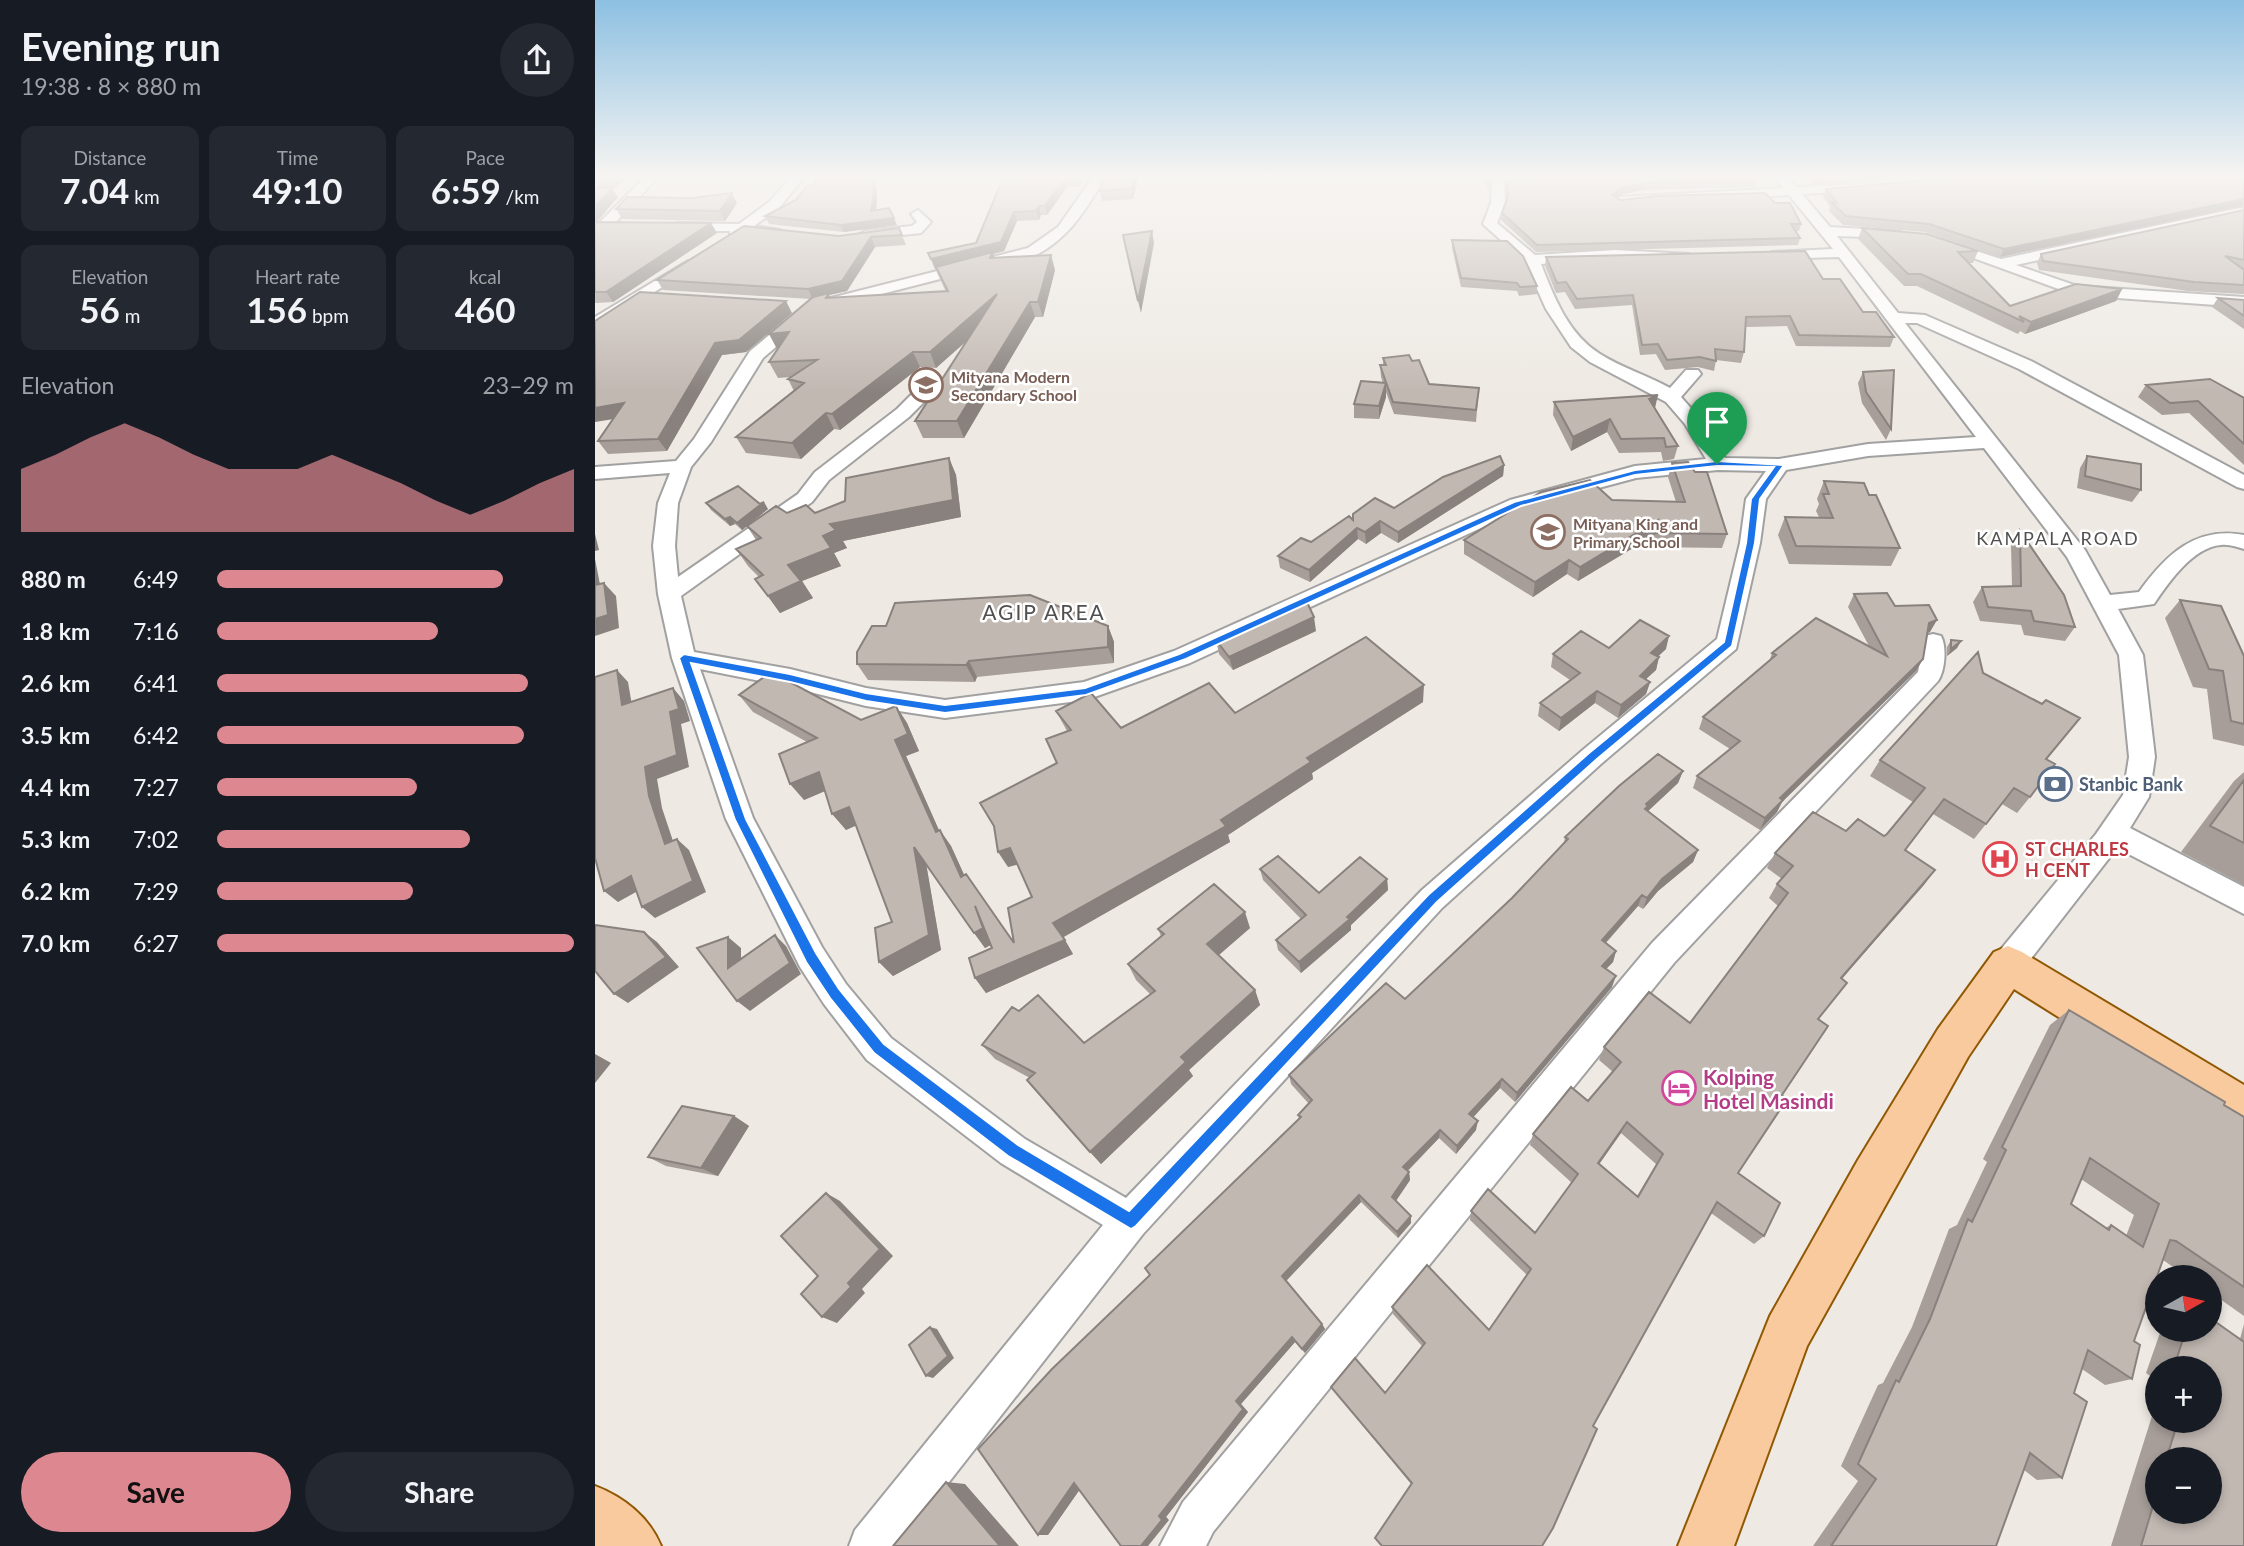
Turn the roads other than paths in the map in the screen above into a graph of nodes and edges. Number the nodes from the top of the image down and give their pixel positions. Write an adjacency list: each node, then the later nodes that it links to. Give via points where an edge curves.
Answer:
1 (1039, 248): 16 (street)
2 (1518, 248): 10 (street)
3 (1838, 248): 6 (street)
4 (1951, 248): 11 (street)
5 (2073, 248): 11 (street)
6 (1841, 253): 7 (street); 17 (street)
7 (1755, 256)
8 (1703, 257): 10 (street, via 1615,254)
9 (698, 259): 12 (street)
10 (1532, 260): 21 (street, via 1557,314 1585,352)
11 (2000, 264): 14 (street, via 2075,290)
12 (642, 296): 13 (street); 18 (street)
13 (664, 298)
14 (2244, 302)
15 (788, 303): 16 (street)
16 (813, 307): 25 (street, via 756,355)
17 (1892, 318): 22 (street); 27 (street, via 1919,318 2025,365)
18 (595, 324)
19 (1692, 374): 21 (street)
20 (933, 383): 30 (street, via 903,413 822,476 805,498)
21 (1671, 397): 23 (street, via 1705,438)
22 (1989, 442): 24 (street, via 1868,450); 31 (street, via 2077,555)
23 (1717, 464): 24 (street); 33 (street, via 1635,472 1517,504 1194,652 1086,691 945,709)
24 (1779, 465): 38 (street, via 1756,499 1728,643 1432,899)
25 (682, 466): 26 (street); 30 (street, via 668,503 664,547)
26 (595, 473)
27 (2244, 483)
28 (2244, 527): 29 (street)
29 (2234, 540): 31 (street, via 2201,544 2157,582 2146,599)
30 (669, 594): 33 (street)
31 (2105, 603): 34 (street, via 2131,654 2142,757 2136,797)
32 (1933, 642): 40 (street, via 1930,675 1663,953 1198,1517)
33 (684, 658): 38 (street, via 740,820 835,994 879,1049 1013,1151)
34 (2112, 832): 35 (street); 36 (street)
35 (2244, 901)
36 (2008, 964): 37 (main road); 41 (main road, via 1900,1132 1787,1333)
37 (2244, 1109)
38 (1131, 1221): 39 (street)
39 (871, 1546)
40 (1182, 1546)
41 (1706, 1546)

